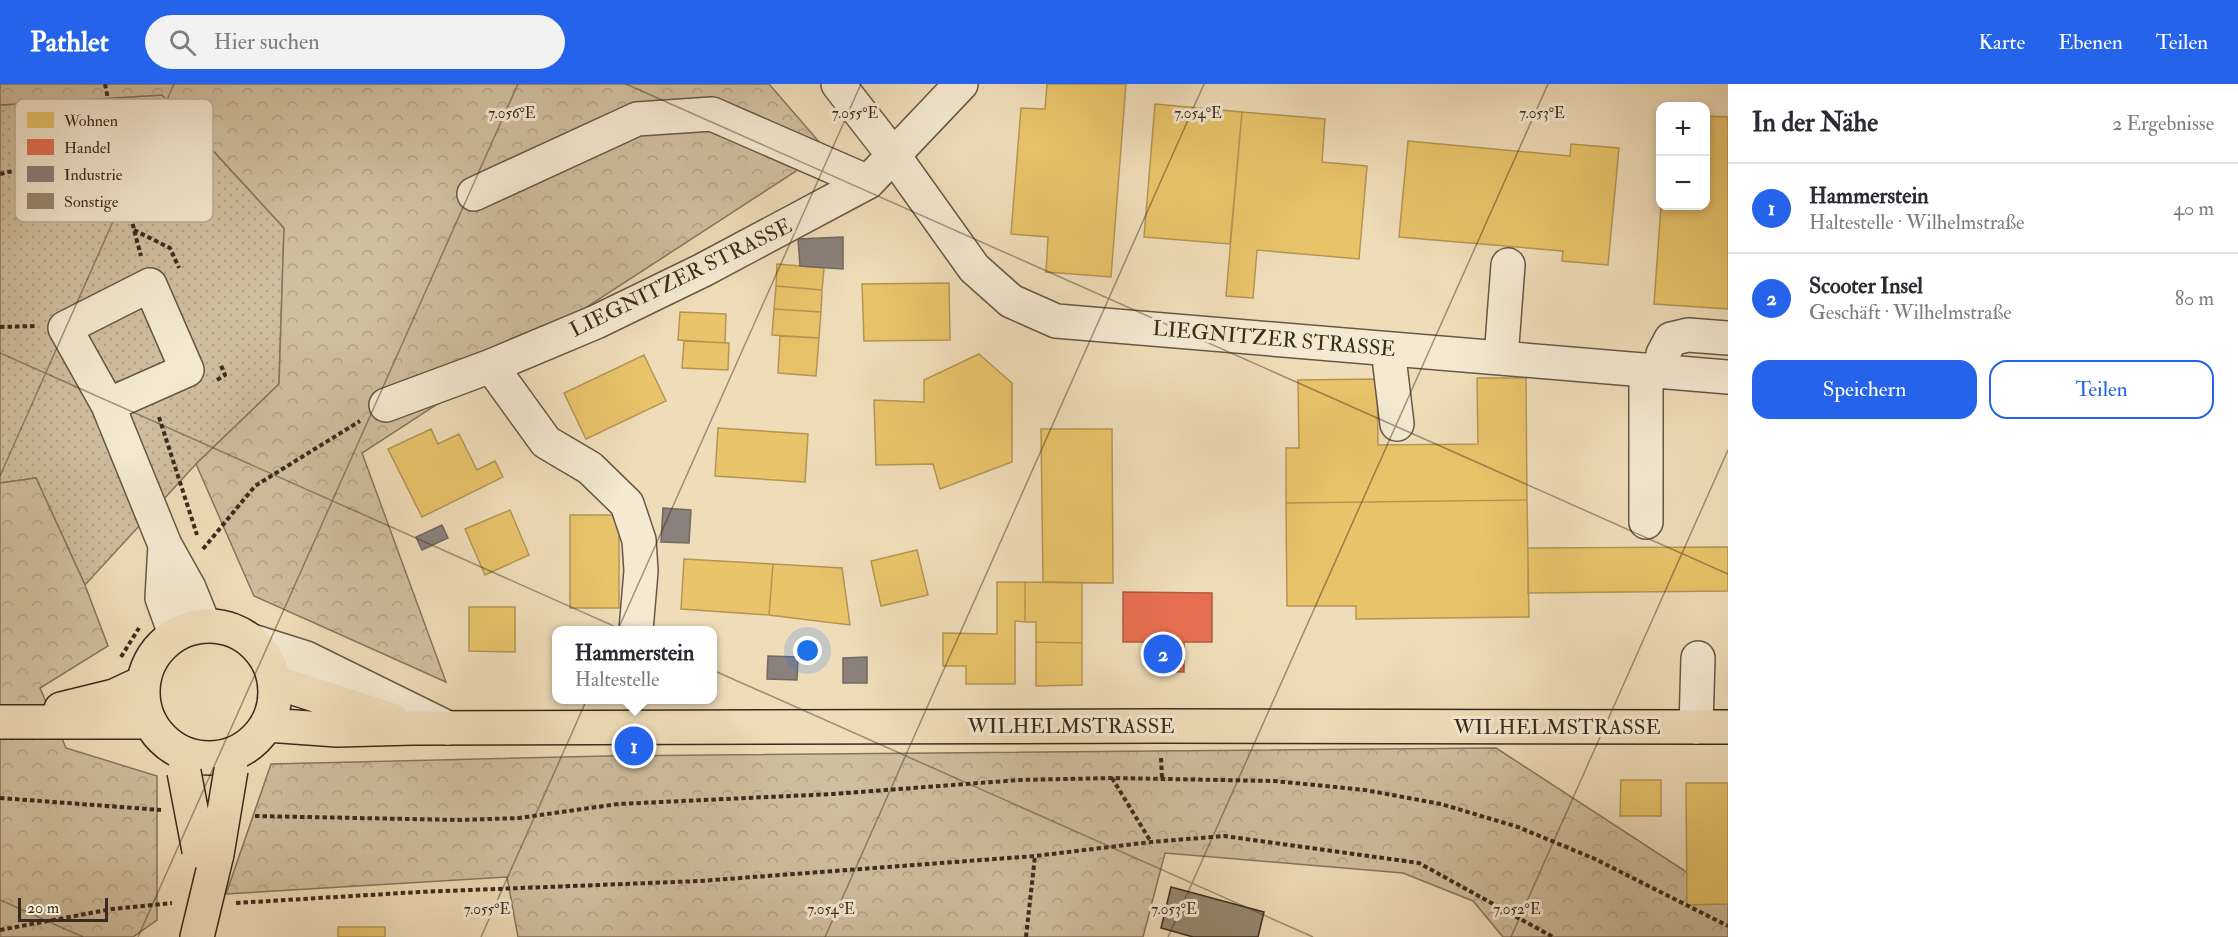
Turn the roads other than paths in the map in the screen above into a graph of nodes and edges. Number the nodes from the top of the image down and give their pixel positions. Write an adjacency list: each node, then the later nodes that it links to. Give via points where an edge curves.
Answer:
1 (838, 84): 3 (street)
2 (961, 84): 3 (street, LIEGNITZER STRASSE)
3 (894, 156): 4 (street, LIEGNITZER STRASSE); 8 (street, LIEGNITZER STRASSE, via 974,268 1011,301 1056,321)
4 (868, 182): 5 (street, via 712,114 637,119); 10 (street, LIEGNITZER STRASSE, via 607,317)
5 (474, 194)
6 (1508, 265): 9 (street)
7 (1728, 338): 11 (street, via 1688,335 1671,339)
8 (1388, 349): 9 (street, LIEGNITZER STRASSE); 15 (street)
9 (1501, 358): 11 (street, LIEGNITZER STRASSE)
10 (491, 366): 14 (street, LIEGNITZER STRASSE); 18 (street, via 546,442 590,468 627,504 639,540)
11 (1654, 371): 12 (street, LIEGNITZER STRASSE); 16 (street)
12 (1728, 377)
13 (108, 405): 17 (street)
14 (386, 405)
15 (1397, 424)
16 (1646, 522)
17 (165, 545): 19 (street, via 189,588); 19 (street, via 162,598)
18 (636, 626)
19 (190, 629): 20 (main road, via 230,628); 23 (main road, via 160,646 148,663)
20 (252, 641): 22 (main road, via 267,659); 29 (street, via 306,658)
21 (1698, 658): 27 (street)
22 (275, 682): 26 (main road, via 273,712); 28 (main road, WILHELMSTRASSE)
23 (142, 683): 24 (main road, via 114,696); 25 (main road)
24 (6, 722): 25 (main road)
25 (148, 722): 31 (main road)
26 (267, 725): 28 (main road, WILHELMSTRASSE, via 337,730); 32 (main road)
27 (1696, 727): 29 (main road, WILHELMSTRASSE); 30 (main road, WILHELMSTRASSE)
28 (413, 728): 29 (main road, WILHELMSTRASSE)
29 (448, 728)
30 (1728, 728)
31 (181, 761): 32 (main road, via 193,757); 33 (main road, bridge)
32 (232, 762): 33 (main road, bridge)
33 (208, 852): 34 (main road, via 219,902)
34 (197, 937)

